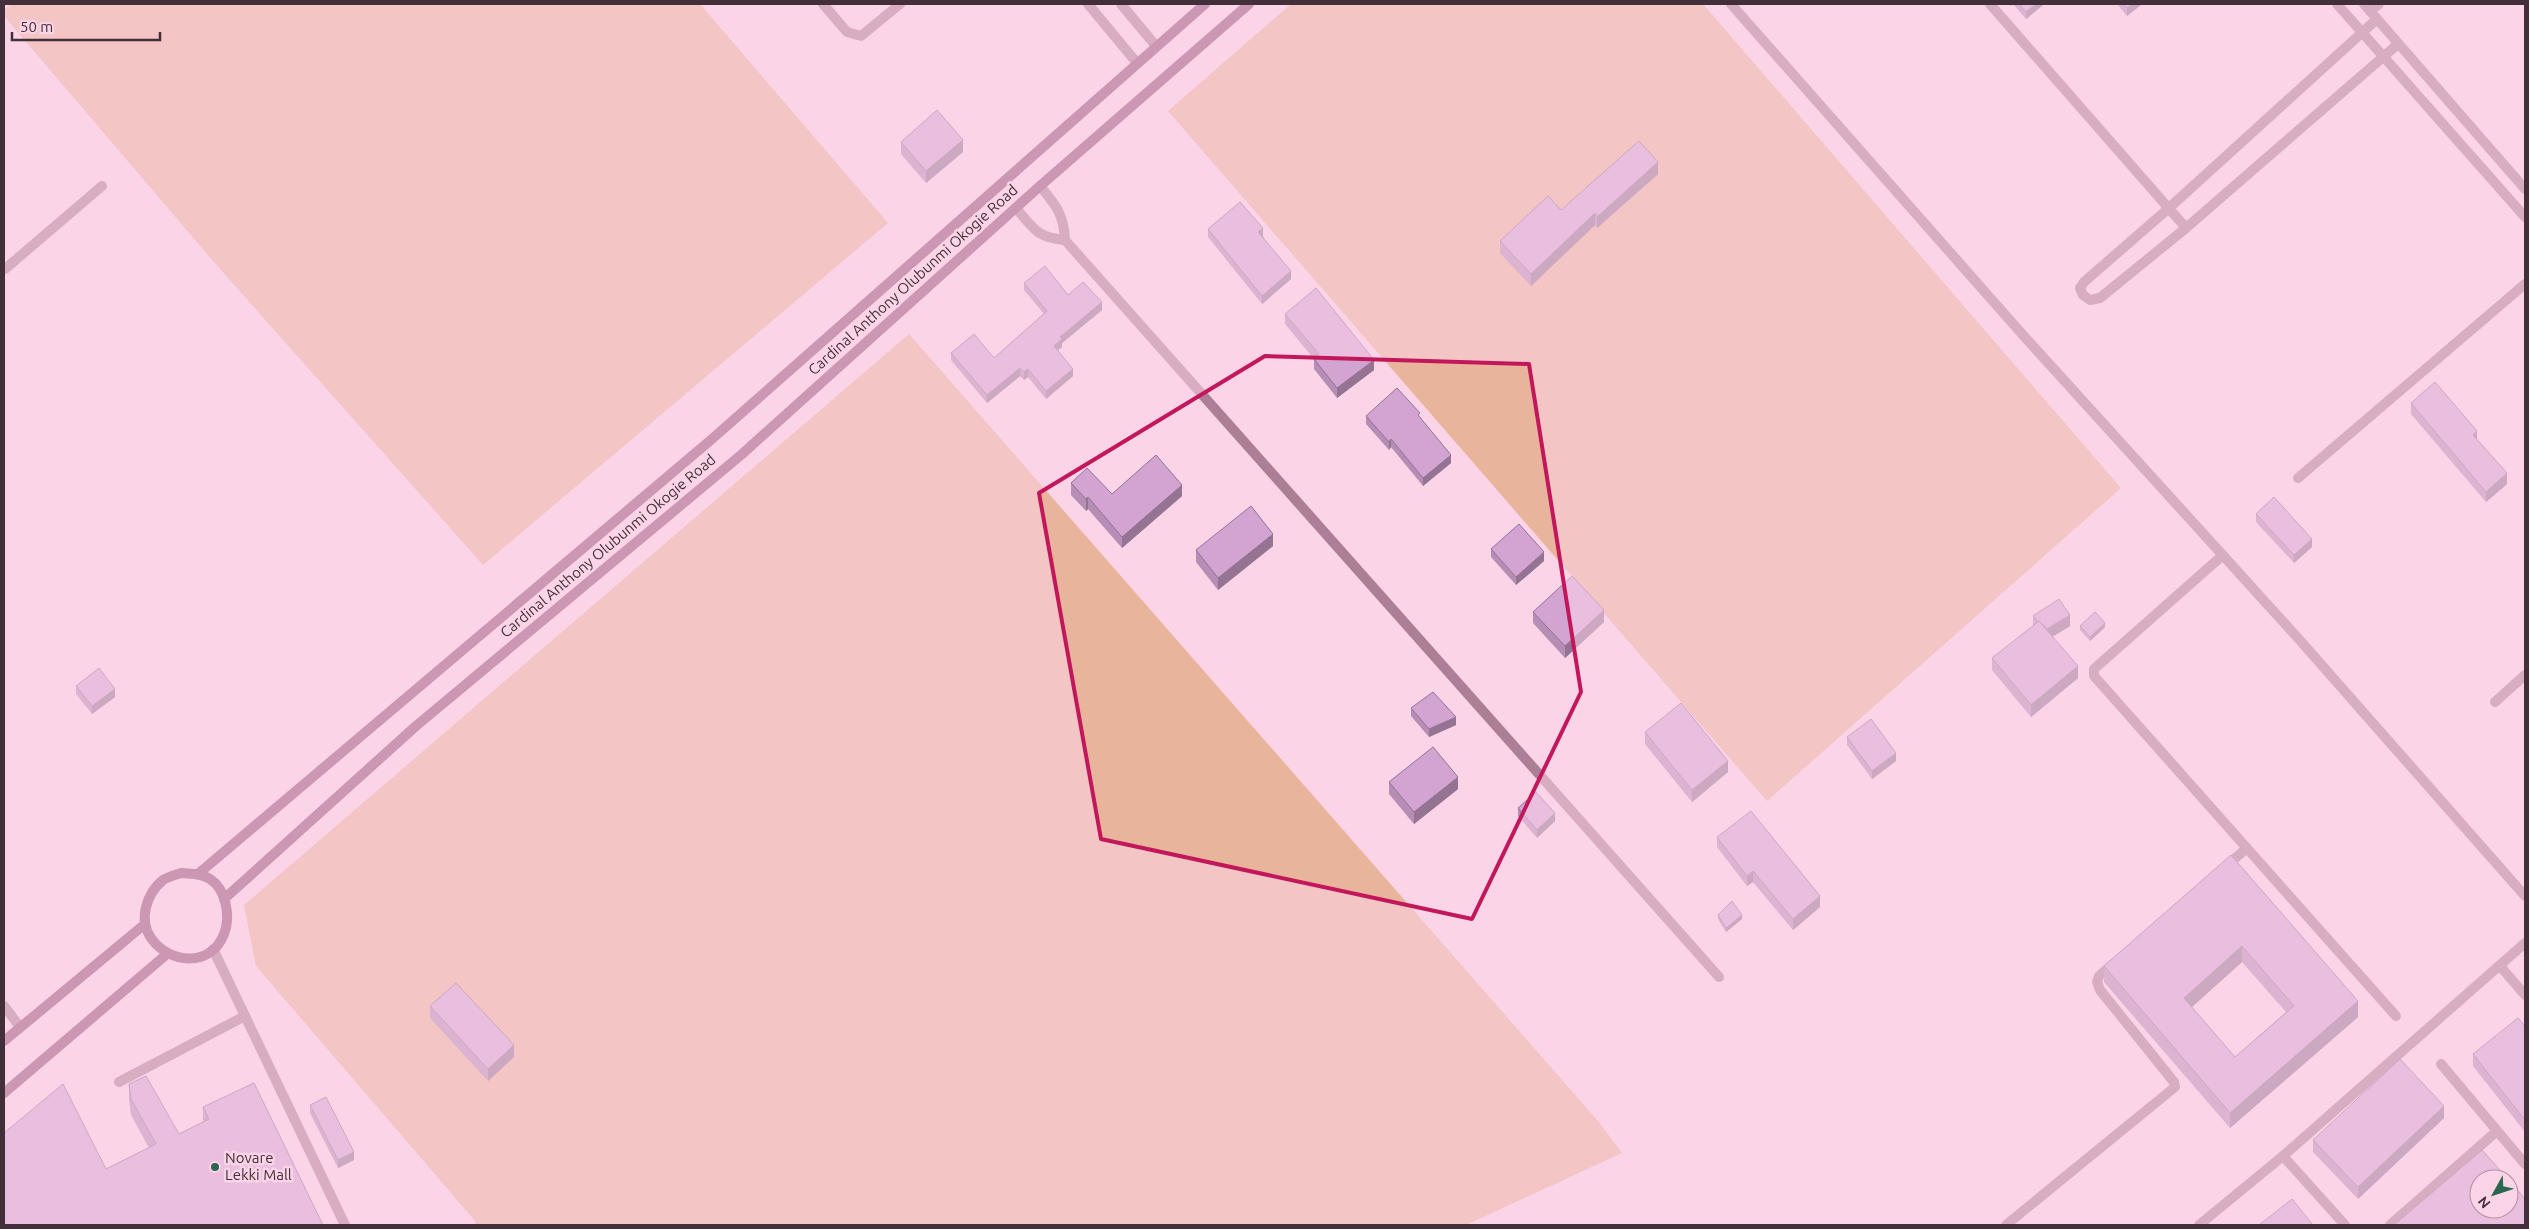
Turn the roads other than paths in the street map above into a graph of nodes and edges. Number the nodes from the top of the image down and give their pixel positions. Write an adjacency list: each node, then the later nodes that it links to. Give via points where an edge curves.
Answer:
1 (824, 4): 2 (street, via 847,32 861,36)
2 (900, 4)
3 (1088, 4): 16 (street)
4 (1121, 4): 14 (street)
5 (1205, 4): 14 (street, Cardinal Anthony Olubunmi Okogie Road)
6 (1249, 4): 18 (street, Cardinal Anthony Olubunmi Okogie Road)
7 (1731, 4): 28 (street, via 2022,334)
8 (1990, 4): 21 (street)
9 (2337, 4): 12 (street)
10 (2379, 4): 11 (street)
11 (2370, 12): 12 (street); 13 (street)
12 (2362, 32): 15 (street); 21 (street)
13 (2398, 44): 15 (street); 19 (street)
14 (1156, 46): 16 (street, Cardinal Anthony Olubunmi Okogie Road)
15 (2383, 56): 22 (street); 23 (street)
16 (1137, 63): 32 (street, Cardinal Anthony Olubunmi Okogie Road, via 712,439)
17 (102, 186): 25 (street)
18 (1040, 186): 20 (street, Cardinal Anthony Olubunmi Okogie Road); 24 (street, via 1056,205 1064,223)
19 (2525, 190)
20 (1016, 208): 24 (street, via 1047,239); 35 (street, Cardinal Anthony Olubunmi Okogie Road, via 741,454 416,726)
21 (2169, 208): 23 (street); 23 (street, via 2084,282 2080,288 2083,295 2090,300 2100,298)
22 (2525, 216)
23 (2186, 228)
24 (1065, 240): 42 (street)
25 (4, 269)
26 (2525, 284): 27 (street)
27 (2298, 478)
28 (2223, 555): 31 (street, via 2094,669 2094,676); 34 (street)
29 (2525, 674): 30 (street)
30 (2495, 702)
31 (2247, 848): 33 (street); 46 (street)
32 (198, 874): 35 (street, via 211,879); 36 (street, via 181,873 165,879 152,891 146,906)
33 (2217, 874)
34 (2525, 896)
35 (224, 898): 38 (street, via 228,917 224,935)
36 (145, 924): 39 (street, via 148,934); 47 (street)
37 (2525, 944): 41 (street)
38 (213, 949): 39 (street, via 199,957 183,959); 45 (street)
39 (167, 954): 51 (street)
40 (2121, 957): 56 (street, via 2099,976 2100,990 2175,1087)
41 (2500, 966): 43 (street); 53 (street)
42 (1719, 977)
43 (2525, 995)
44 (4, 1006): 47 (street)
45 (244, 1016): 50 (street); 55 (street)
46 (2396, 1016)
47 (20, 1027): 48 (street)
48 (4, 1041)
49 (2441, 1064): 52 (street)
50 (119, 1082)
51 (4, 1093)
52 (2497, 1130): 54 (street); 59 (street)
53 (2283, 1156): 57 (street); 58 (street)
54 (2525, 1164)
55 (345, 1225)
56 (2006, 1225)
57 (2199, 1225)
58 (2345, 1225)
59 (2390, 1225)

